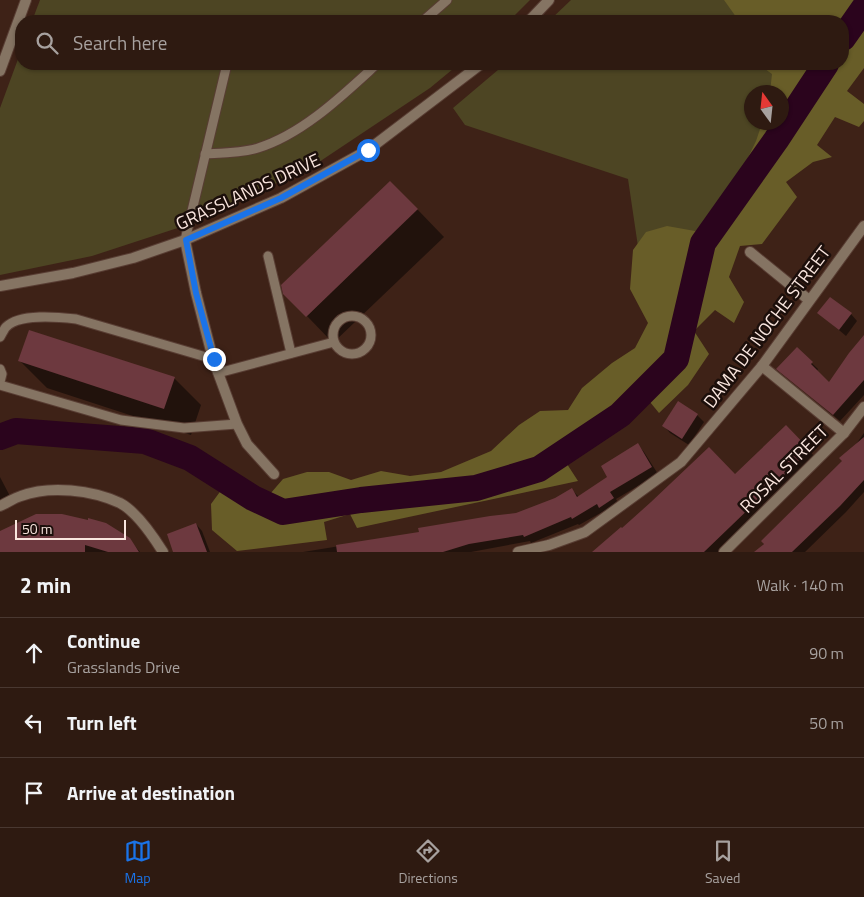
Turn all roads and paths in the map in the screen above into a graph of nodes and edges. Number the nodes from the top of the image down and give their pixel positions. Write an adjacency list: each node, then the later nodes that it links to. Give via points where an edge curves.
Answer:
1 (26, 0): 4 (street)
2 (446, 0): 5 (lane)
3 (549, 0): 6 (street)
4 (21, 15)
5 (430, 15)
6 (535, 15)
7 (15, 30): 11 (street)
8 (226, 70): 12 (lane)
9 (370, 70): 12 (lane, via 310,121 273,143 256,149)
10 (473, 70): 14 (street, GRASSLANDS DRIVE, via 368,150 281,198)
11 (0, 71)
12 (205, 154): 14 (lane)
13 (864, 226): 18 (street, DAMA DE NOCHE STREET)
14 (186, 240): 17 (street, GRASSLANDS DRIVE, via 73,273); 22 (street)
15 (750, 252): 18 (street)
16 (268, 256): 21 (lane)
17 (0, 286)
18 (809, 300): 23 (street, DAMA DE NOCHE STREET)
19 (0, 337): 22 (lane, via 7,326 22,319 60,317)
20 (334, 342): 20 (lane, via 347,354 359,353 371,340 370,328 363,318 345,317 334,330); 21 (lane)
21 (291, 353): 25 (lane)
22 (214, 359): 25 (street)
23 (762, 366): 29 (street); 33 (street, DAMA DE NOCHE STREET, via 681,462 585,532)
24 (0, 369): 26 (lane)
25 (218, 373): 28 (street)
26 (0, 384): 28 (lane, via 121,420 184,428)
27 (864, 407): 29 (street, ROSAL STREET)
28 (237, 424): 30 (street, via 247,444)
29 (844, 433): 34 (street, ROSAL STREET)
30 (274, 474)
31 (0, 506): 32 (street, via 22,495 55,489 87,493 121,504 147,527)
32 (163, 552)
33 (518, 552)
34 (724, 552)

